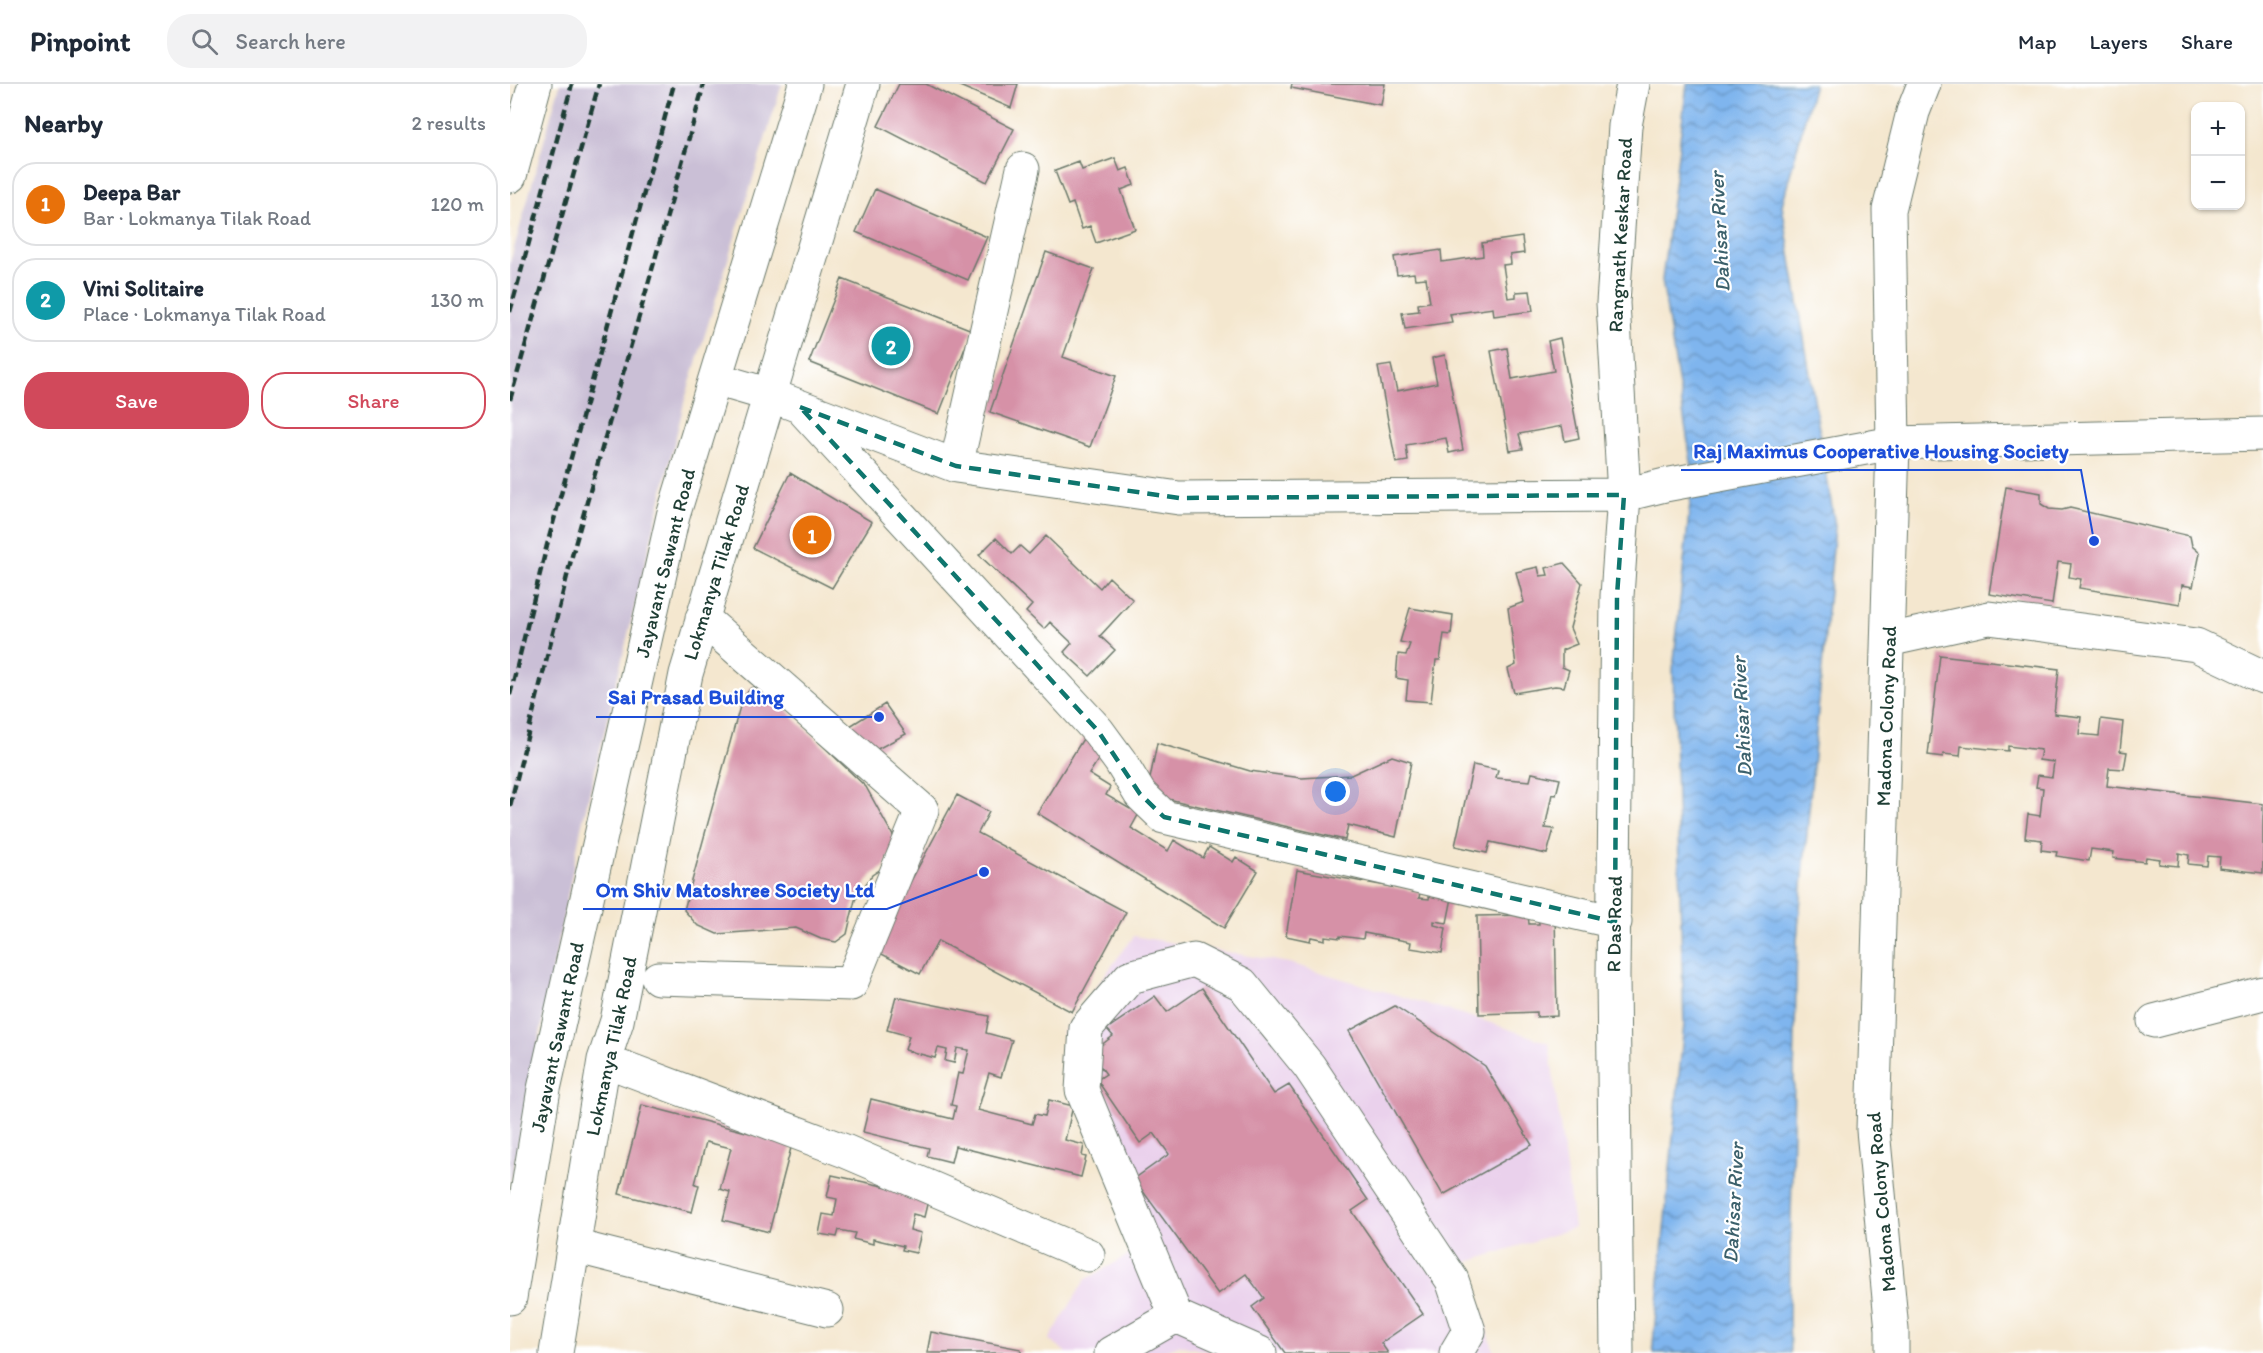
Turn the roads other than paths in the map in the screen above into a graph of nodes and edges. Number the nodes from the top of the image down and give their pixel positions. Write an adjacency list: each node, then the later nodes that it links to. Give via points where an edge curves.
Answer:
1 (535, 84): 7 (street)
2 (805, 84): 8 (street, Jayavant Sawant Road)
3 (863, 84): 9 (street, Lokmanya Tilak Road)
4 (1633, 84): 14 (street, Rangnath Keskar Road, via 1625,126 1613,303)
5 (1924, 84): 12 (street, Madona Colony Road, via 1913,112 1889,210)
6 (1023, 169): 13 (street)
7 (510, 176)
8 (715, 379): 9 (street); 25 (street, Jayavant Sawant Road, via 673,516 547,1077)
9 (770, 395): 10 (street); 15 (street, Lokmanya Tilak Road)
10 (800, 407): 13 (street); 18 (street, via 1098,731 1140,795 1164,817)
11 (2263, 434): 12 (street)
12 (1893, 442): 14 (street); 16 (street, Madona Colony Road)
13 (956, 466): 14 (street, via 1179,498)
14 (1624, 495): 18 (street, R Das Road, via 1617,596)
15 (702, 618): 19 (street, via 922,810 852,984); 22 (street, Lokmanya Tilak Road, via 686,675 617,1021)
16 (1888, 640): 17 (street, via 1989,618 2196,645); 33 (street, Madona Colony Road, via 1873,1130)
17 (2263, 677)
18 (1615, 922): 32 (street, R Das Road)
19 (658, 978)
20 (2263, 993): 21 (street)
21 (2154, 1020)
22 (604, 1060): 23 (street, Lokmanya Tilak Road); 24 (street, via 845,1151)
23 (574, 1246): 26 (street); 28 (street, Lokmanya Tilak Road)
24 (1088, 1255)
25 (510, 1298)
26 (827, 1310)
27 (1176, 1316): 29 (street); 30 (street); 31 (street, via 1082,1090 1086,1028 1130,977 1194,960 1242,984 1310,1066 1446,1270 1469,1331)
28 (556, 1353)
29 (1111, 1353)
30 (1260, 1353)
31 (1455, 1353)
32 (1617, 1353)
33 (1892, 1353)

